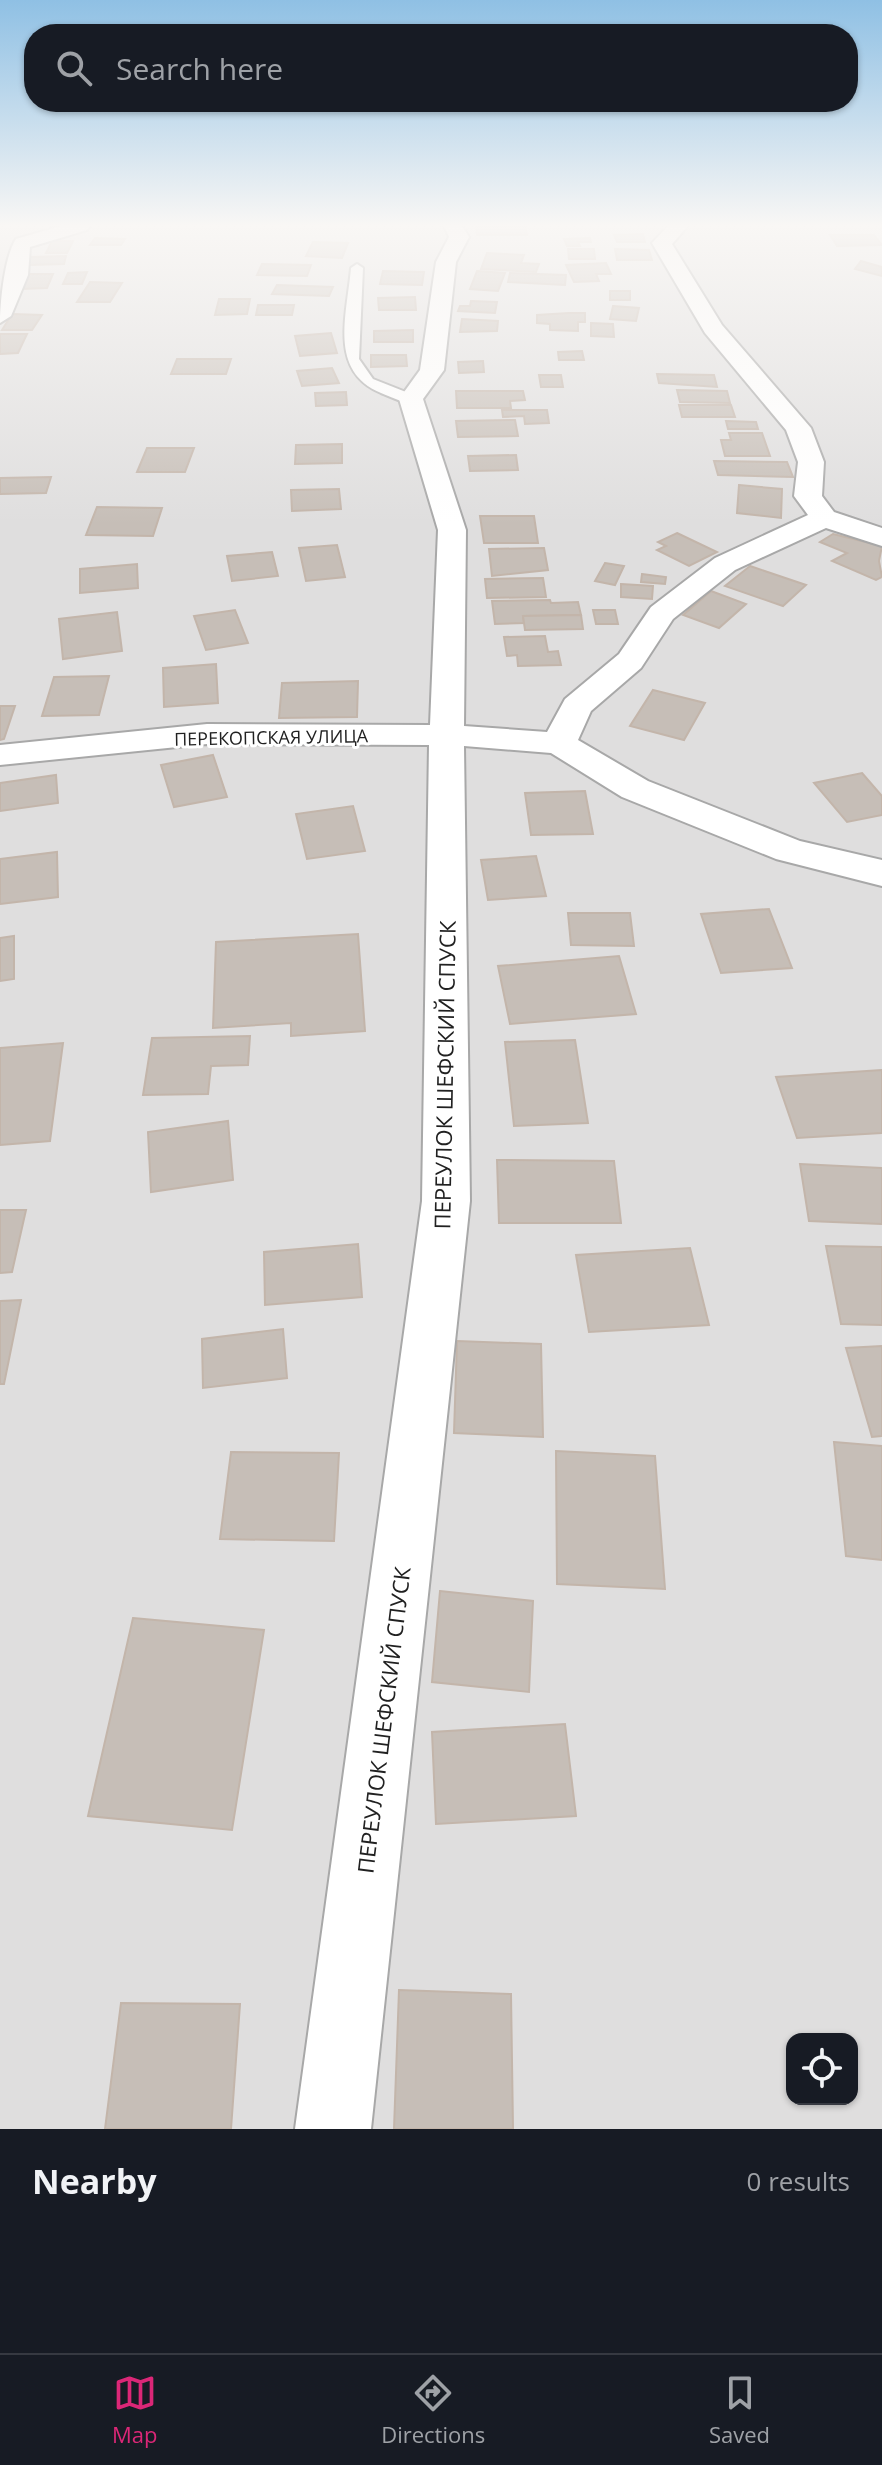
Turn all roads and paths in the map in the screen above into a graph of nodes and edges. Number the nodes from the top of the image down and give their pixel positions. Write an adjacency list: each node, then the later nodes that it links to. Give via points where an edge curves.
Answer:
1 (354, 325): 4 (lane, via 352,359 368,382)
2 (438, 325): 4 (street, via 432,370)
3 (711, 325): 5 (street, via 798,428 811,462 808,496)
4 (411, 399): 7 (street, ПЕРЕУЛОК ШЕФСКИЙ СПУСК, via 452,530)
5 (824, 518): 6 (street); 8 (street, via 725,564 662,613 630,661 577,706)
6 (882, 537)
7 (447, 735): 8 (street, ПЕРЕКОПСКАЯ УЛИЦА); 9 (street, ПЕРЕКОПСКАЯ УЛИЦА, via 207,734); 11 (street, ПЕРЕУЛОК ШЕФСКИЙ СПУСК, via 446,1201)
8 (559, 743): 10 (street, via 649,795 789,850)
9 (0, 755)
10 (882, 873)
11 (333, 2129)

